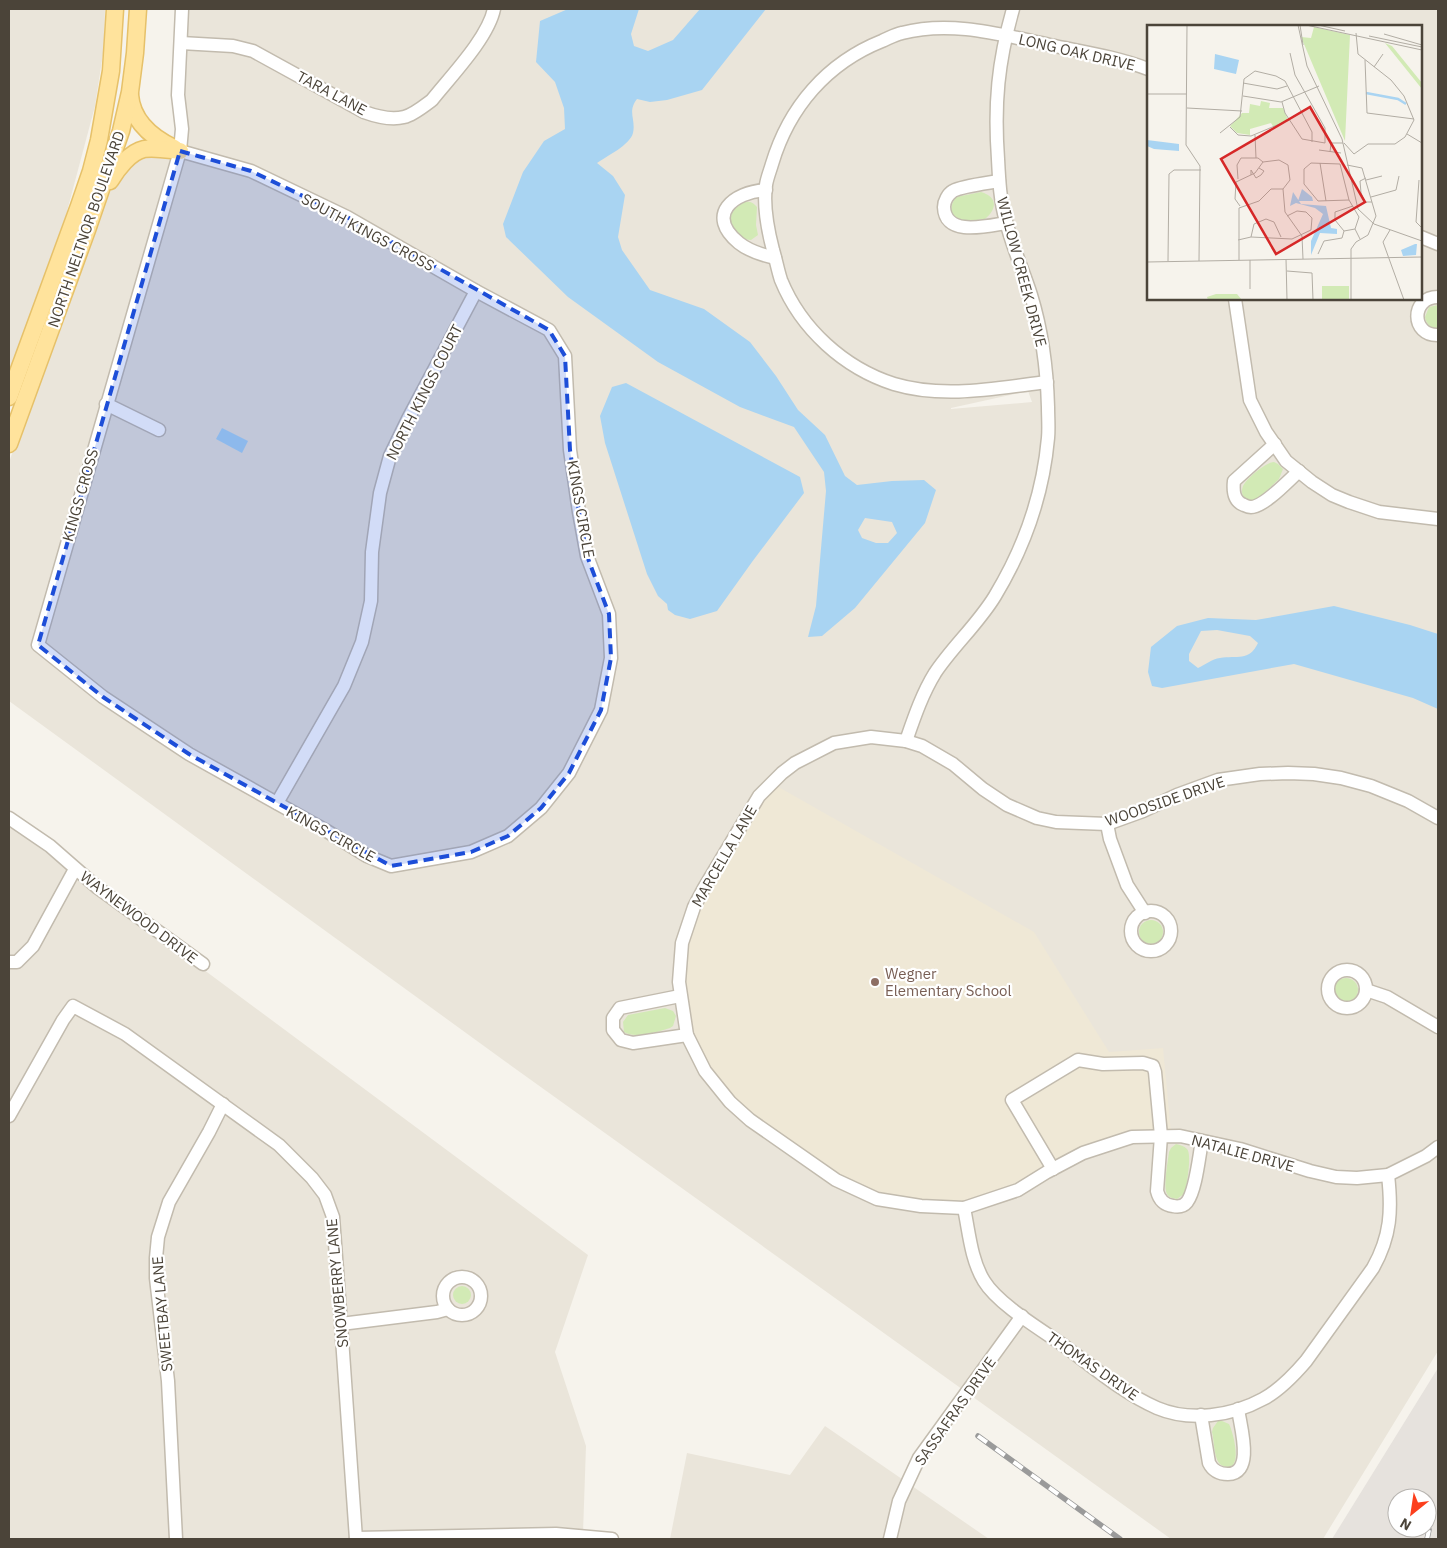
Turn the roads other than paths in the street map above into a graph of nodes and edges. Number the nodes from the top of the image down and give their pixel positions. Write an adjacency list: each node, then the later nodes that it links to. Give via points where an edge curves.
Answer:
1 (115, 9): 24 (main road, NORTH NELTNOR BOULEVARD, via 111,71 91,171)
2 (138, 9): 9 (main road, NORTH NELTNOR BOULEVARD)
3 (182, 9): 7 (street)
4 (494, 9): 7 (street, TARA LANE, via 481,39 432,100 404,117 382,117 364,112 248,50)
5 (1014, 9): 6 (street, WILLOW CREEK DRIVE)
6 (1005, 36): 8 (street, LONG OAK DRIVE); 11 (street, WILLOW CREEK DRIVE, via 996,100); 12 (street, LONG OAK DRIVE, via 969,29 932,28 902,33 856,53 826,75 794,114 775,156)
7 (181, 43): 10 (street, via 178,95 182,129)
8 (1147, 69)
9 (130, 92): 10 (main road, via 131,103 142,127 159,141); 13 (main road, NORTH NELTNOR BOULEVARD, via 121,131)
10 (180, 151): 13 (main road, via 144,149 133,155); 18 (street, SOUTH KINGS CROSS, via 251,171 347,217); 25 (street, KINGS CROSS)
11 (999, 181): 14 (street, WILLOW CREEK DRIVE); 14 (street, via 955,190 944,202 944,210 955,226 969,228)
12 (766, 190): 17 (street, LONG OAK DRIVE, via 766,226); 17 (street, via 754,190 731,201 724,210 723,222 740,244 758,254)
13 (97, 202): 27 (main road, NORTH NELTNOR BOULEVARD)
14 (1006, 223): 23 (street, WILLOW CREEK DRIVE, via 1031,297 1042,341)
15 (1422, 237): 16 (street)
16 (1438, 244)
17 (775, 258): 23 (street, LONG OAK DRIVE, via 793,304 813,331 835,352 879,378 911,388 944,392)
18 (476, 291): 21 (street, SOUTH KINGS CROSS); 33 (street, NORTH KINGS COURT, via 390,456 380,493 372,552 371,601 362,642 344,686)
19 (1438, 297): 22 (street, via 1425,300 1417,313 1420,327 1426,333)
20 (1235, 300): 28 (street, via 1250,400)
21 (549, 330): 33 (street, KINGS CIRCLE, via 565,356 570,450 579,512 587,556 609,614 611,658 601,710 569,773 541,808 508,836 471,852 391,866 367,856)
22 (1438, 335)
23 (1047, 382): 31 (street, WILLOW CREEK DRIVE, via 1046,454 1041,486 1024,538 994,597 929,683)
24 (9, 398)
25 (106, 404): 26 (street); 32 (street, KINGS CROSS, via 38,644 103,697)
26 (160, 430)
27 (9, 444)
28 (1275, 444): 29 (street, via 1286,461); 29 (street, via 1234,481 1233,490 1240,504 1252,507 1262,503)
29 (1299, 471): 30 (street, via 1332,494 1364,508)
30 (1438, 519)
31 (906, 741): 36 (street, WOODSIDE DRIVE, via 944,758 994,798 1022,813 1056,822); 42 (street, MARCELLA LANE, via 871,738 834,743 795,763 759,796 694,907 682,943)
32 (183, 750): 33 (street, KINGS CIRCLE)
33 (277, 803)
34 (9, 818): 37 (street, WAYNEWOOD DRIVE, via 50,846)
35 (1438, 818): 36 (street, WOODSIDE DRIVE, via 1371,786 1341,778 1288,773 1218,780)
36 (1107, 824): 38 (street, via 1127,885)
37 (75, 869): 39 (street, WAYNEWOOD DRIVE, via 32,946 17,962); 40 (street, WAYNEWOOD DRIVE)
38 (1145, 912)
39 (9, 962)
40 (203, 964)
41 (1366, 990): 43 (street, via 1387,997)
42 (680, 996): 44 (street, MARCELLA LANE); 44 (street, via 620,1008 613,1018 613,1030 621,1040 633,1043)
43 (1438, 1027)
44 (687, 1036): 52 (street, MARCELLA LANE, via 705,1072 730,1102 758,1126 836,1180 877,1199)
45 (223, 1104): 46 (street, SNOWBERRY LANE, via 125,1034 73,1006); 55 (street, SNOWBERRY LANE, via 279,1145 325,1195 332,1217); 58 (street, SWEETBAY LANE, via 168,1202 158,1237 156,1278 168,1381)
46 (9, 1116)
47 (1161, 1136): 48 (street, NATALIE DRIVE); 48 (street, via 1157,1191 1159,1199 1169,1206 1179,1207 1186,1203 1192,1192); 50 (street, NATALIE DRIVE, via 1132,1137 1083,1153); 50 (street, via 1153,1066 1078,1060 1012,1100)
48 (1202, 1141): 51 (street, NATALIE DRIVE, via 1326,1175 1357,1178)
49 (1438, 1147): 51 (street, NATALIE DRIVE)
50 (1053, 1169): 52 (street, NATALIE DRIVE, via 1018,1190)
51 (1388, 1175): 56 (street, THOMAS DRIVE, via 1391,1200 1389,1229 1373,1268 1294,1375 1265,1398)
52 (964, 1208): 54 (street, THOMAS DRIVE, via 971,1244 984,1280 997,1297)
53 (448, 1309): 55 (street)
54 (1022, 1316): 57 (street, THOMAS DRIVE, via 1143,1401 1172,1413); 61 (street, SASSAFRAS DRIVE, via 919,1458 899,1501)
55 (341, 1324): 59 (street, SNOWBERRY LANE)
56 (1238, 1409): 57 (street, THOMAS DRIVE); 57 (street, via 1245,1456 1239,1470 1233,1474 1220,1474 1209,1463)
57 (1202, 1415)
58 (176, 1539)
59 (356, 1539): 60 (street, via 556,1534)
60 (612, 1539)
61 (890, 1539)

